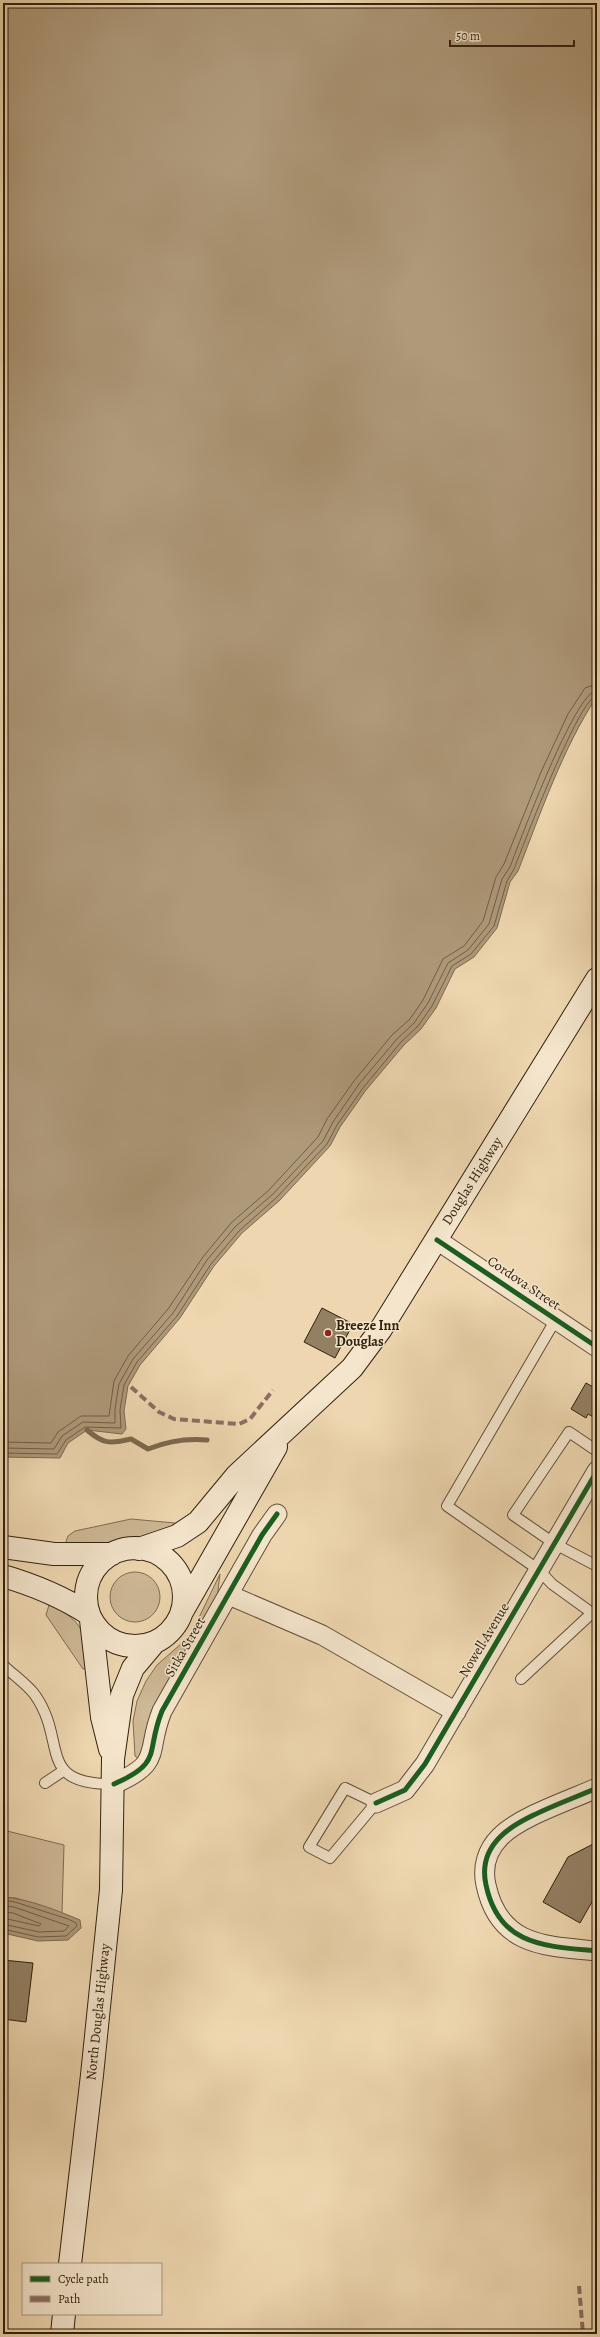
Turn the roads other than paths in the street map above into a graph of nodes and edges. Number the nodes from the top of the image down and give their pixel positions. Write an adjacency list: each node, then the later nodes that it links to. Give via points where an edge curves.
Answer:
1 (597, 979): 2 (main road, Douglas Highway)
2 (437, 1240): 3 (street, Cordova Street); 5 (main road, Douglas Highway, via 381,1329 352,1368)
3 (556, 1319): 4 (street, Cordova Street); 14 (lane, via 447,1506)
4 (597, 1347)
5 (288, 1427): 11 (main road, Douglas Highway, via 237,1476 198,1522 178,1536); 17 (main road)
6 (597, 1451): 9 (lane, via 569,1432 513,1515)
7 (597, 1471): 9 (street, Nowell Avenue)
8 (277, 1514): 16 (street, Sitka Street)
9 (556, 1544): 13 (lane); 14 (street, Nowell Avenue)
10 (3, 1547): 12 (main road, via 54,1554)
11 (139, 1549): 12 (main road, via 125,1549); 17 (main road, via 153,1552 176,1570 183,1591)
12 (112, 1554): 18 (main road, via 100,1562 89,1580 86,1600)
13 (597, 1566)
14 (539, 1570): 21 (lane, via 552,1584 592,1613); 22 (street, Nowell Avenue)
15 (3, 1576): 18 (main road, via 63,1597)
16 (228, 1595): 22 (street, via 322,1635); 26 (street, Sitka Street, via 162,1711 155,1728 152,1753 146,1766 135,1775)
17 (181, 1613): 19 (main road, via 166,1635)
18 (90, 1617): 19 (main road, via 100,1632 119,1643 140,1646); 23 (main road, via 102,1717)
19 (154, 1643): 23 (main road, via 133,1668 122,1695)
20 (3, 1666): 24 (lane, via 34,1695 51,1727 56,1756)
21 (521, 1679)
22 (456, 1712): 28 (street, Nowell Avenue, via 425,1764 405,1790)
23 (113, 1760): 26 (main road, North Douglas Highway)
24 (63, 1771): 25 (lane); 26 (lane, via 75,1779 91,1784)
25 (45, 1783)
26 (114, 1784): 30 (main road, North Douglas Highway, via 110,1898)
27 (597, 1788): 29 (street, via 515,1825 500,1837 488,1852 484,1877 489,1899 500,1920 517,1935 544,1944)
28 (376, 1803): 28 (lane, via 345,1788 309,1847 330,1858)
29 (597, 1951)
30 (70, 2263)
31 (64, 2315): 32 (main road)
32 (62, 2334)

